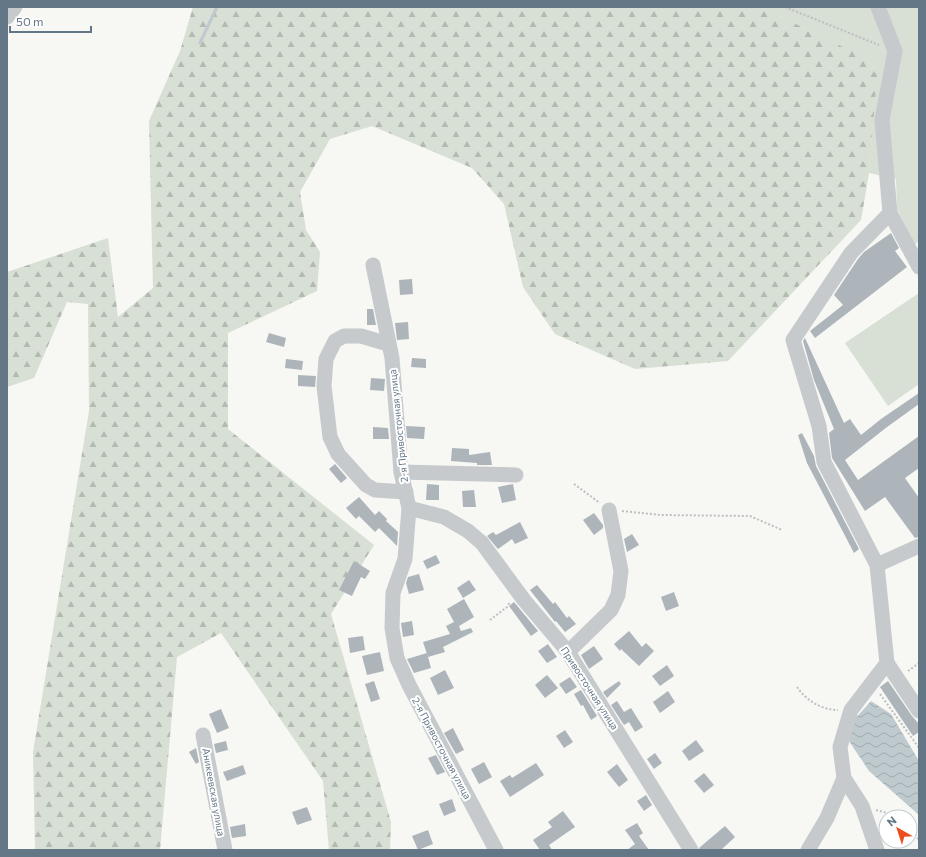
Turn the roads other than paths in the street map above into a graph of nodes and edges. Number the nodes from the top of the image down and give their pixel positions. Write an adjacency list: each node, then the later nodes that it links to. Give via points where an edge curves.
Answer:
1 (14, 7): 3 (street)
2 (878, 7): 4 (street, via 895,51 882,120)
3 (7, 17)
4 (890, 213): 6 (street); 14 (street, via 851,253 793,340 819,426 824,462)
5 (374, 265): 7 (street, 2-я Привосточная улица)
6 (919, 267)
7 (388, 344): 8 (street, 2-я Привосточная улица, via 392,358); 10 (street, via 361,336 344,336 335,341 326,359 324,386 330,437 338,454 366,485 375,490)
8 (401, 472): 9 (street); 10 (street, 2-я Привосточная улица)
9 (516, 475)
10 (406, 492): 11 (street, 2-я Привосточная улица)
11 (409, 508): 15 (street, Привосточная улица, via 444,517 482,543); 21 (street, 2-я Привосточная улица, via 405,559 393,593 392,628 398,658 409,685)
12 (609, 510): 15 (street, via 621,571 618,595 611,610)
13 (919, 546): 14 (street)
14 (877, 565): 16 (street)
15 (568, 652): 22 (street, Привосточная улица)
16 (887, 663): 17 (street); 19 (street, via 851,710 840,747)
17 (919, 711)
18 (204, 735): 20 (street, Аникеевская улица)
19 (844, 778): 23 (street, via 827,818); 24 (street, via 862,806)
20 (225, 850)
21 (496, 850)
22 (691, 850)
23 (808, 850)
24 (877, 850)

